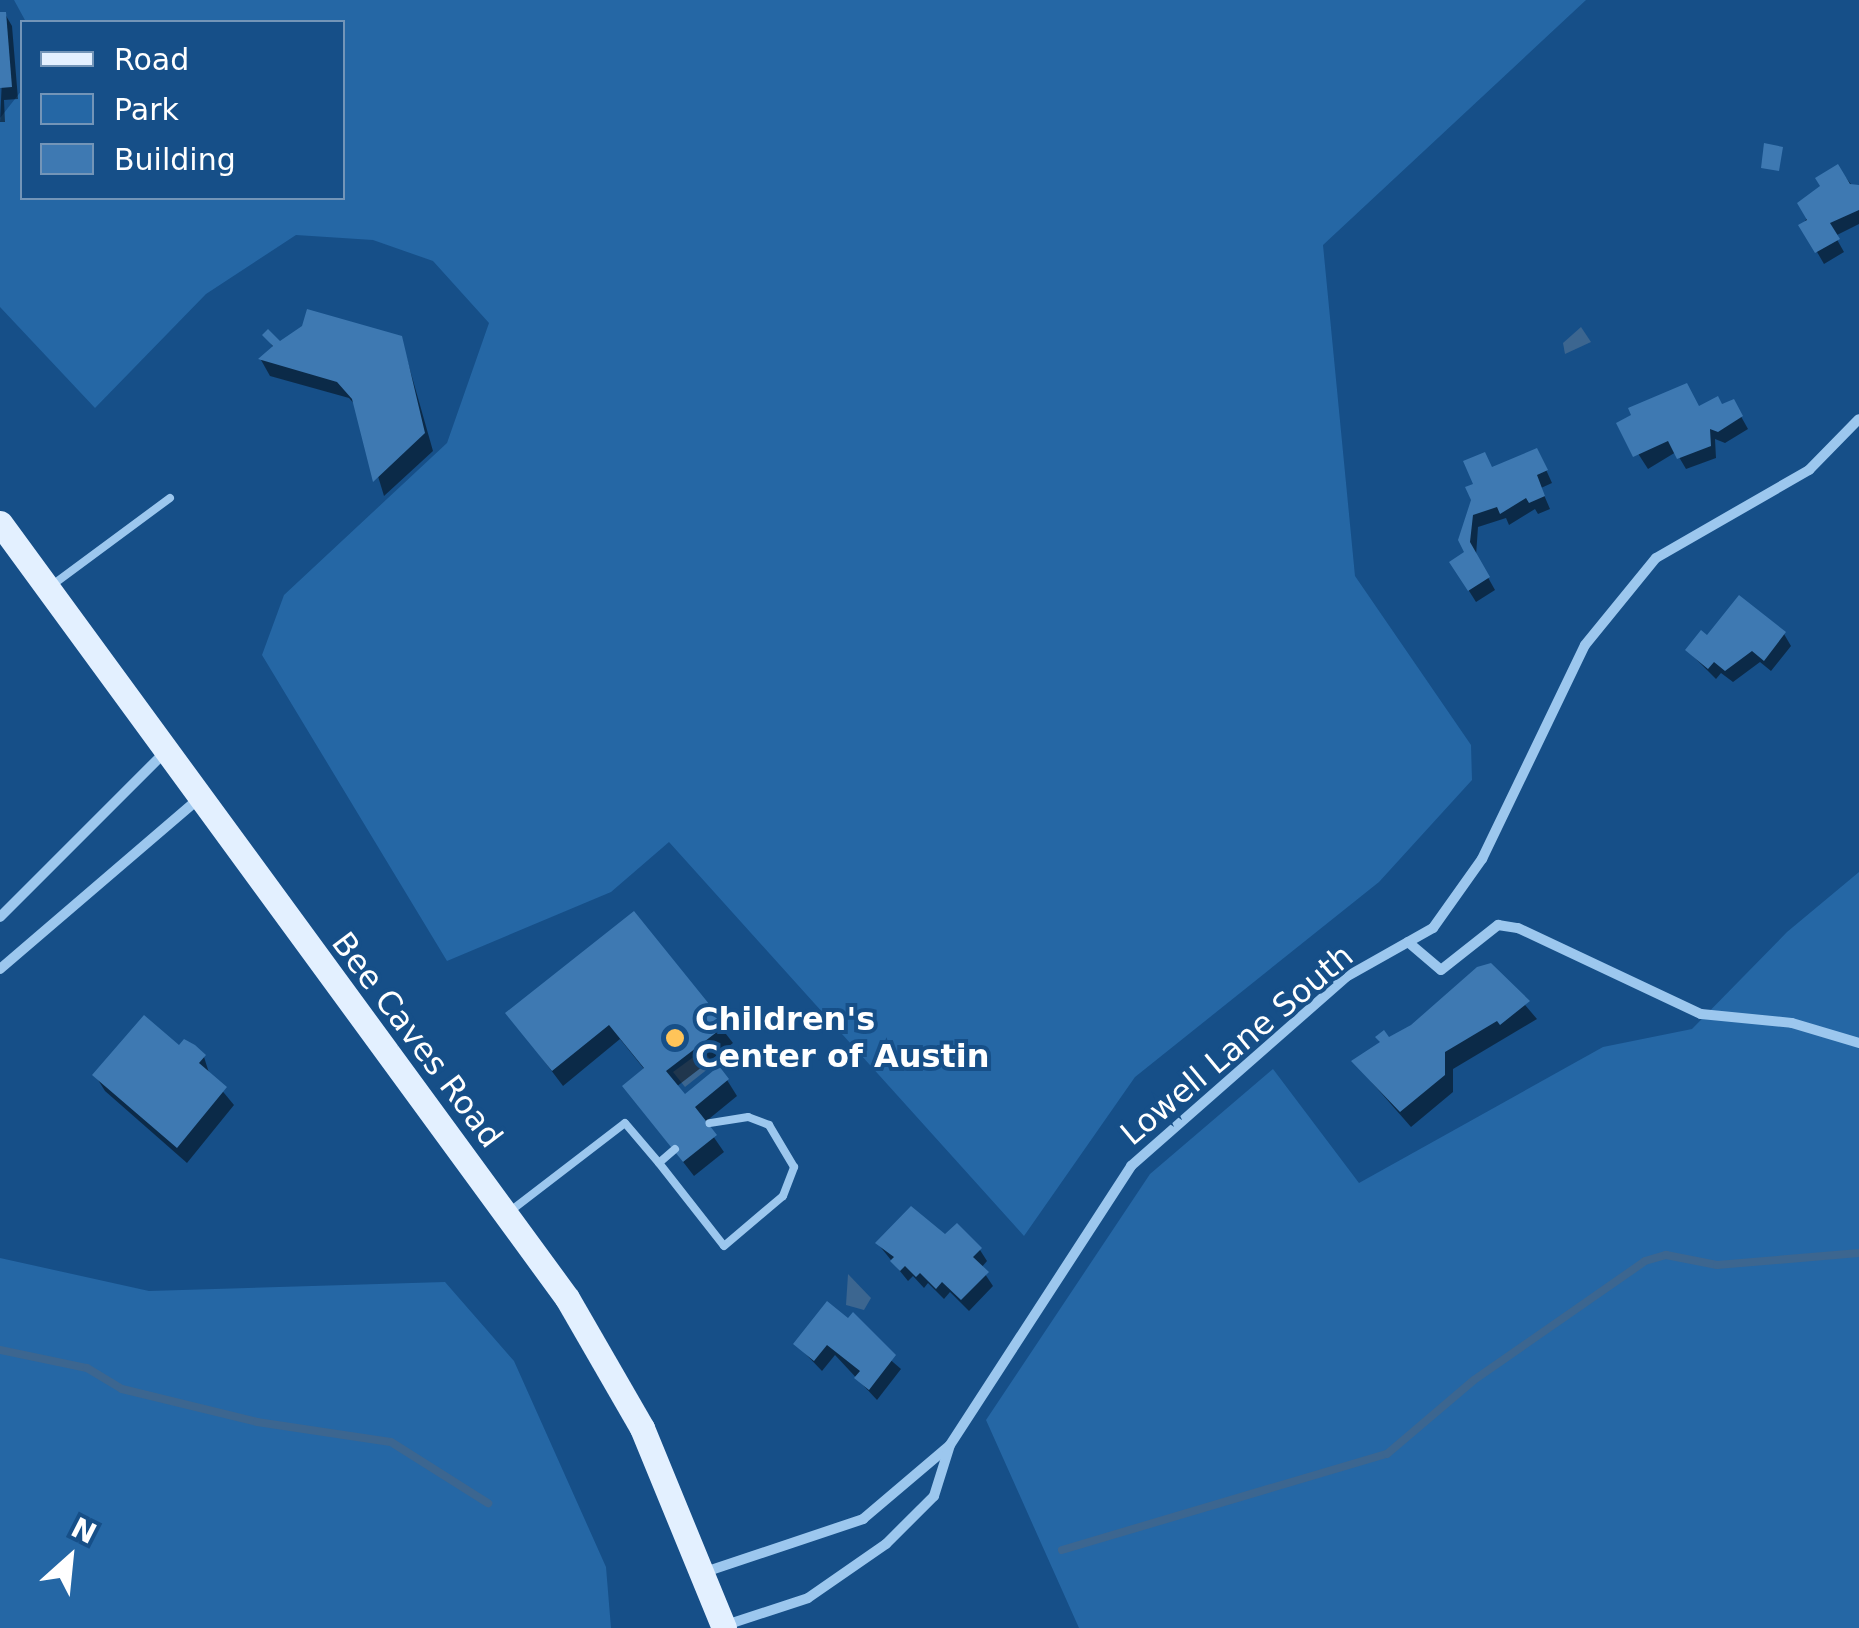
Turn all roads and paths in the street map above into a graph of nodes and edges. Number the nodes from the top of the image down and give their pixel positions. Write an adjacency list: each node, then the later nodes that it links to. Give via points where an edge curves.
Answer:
1 (1859, 419): 8 (street, Lowell Lane South, via 1809,470 1656,558 1585,645 1482,859 1433,928)
2 (170, 498): 4 (lane)
3 (0, 524): 4 (main road, Bee Caves Road)
4 (47, 589): 5 (main road, Bee Caves Road)
5 (164, 752): 6 (main road, Bee Caves Road); 7 (street)
6 (198, 798): 9 (street); 14 (main road, Bee Caves Road)
7 (0, 916)
8 (1408, 942): 10 (street, via 1441,970 1498,925 1518,928 1701,1014 1792,1023); 15 (street, Lowell Lane South, via 1346,977 1131,1166)
9 (0, 969)
10 (1859, 1044)
11 (709, 1123): 13 (lane, via 748,1117 769,1125 794,1167 782,1196 724,1246)
12 (674, 1150): 13 (lane)
13 (659, 1164): 14 (lane, via 625,1123)
14 (506, 1215): 16 (main road, Bee Caves Road, via 567,1298 642,1428)
15 (950, 1445): 16 (street, Lowell Lane South, via 863,1520); 17 (street, Lowell Lane South, via 934,1496 886,1544 808,1598)
16 (704, 1572): 17 (main road, Bee Caves Road)
17 (724, 1627)

